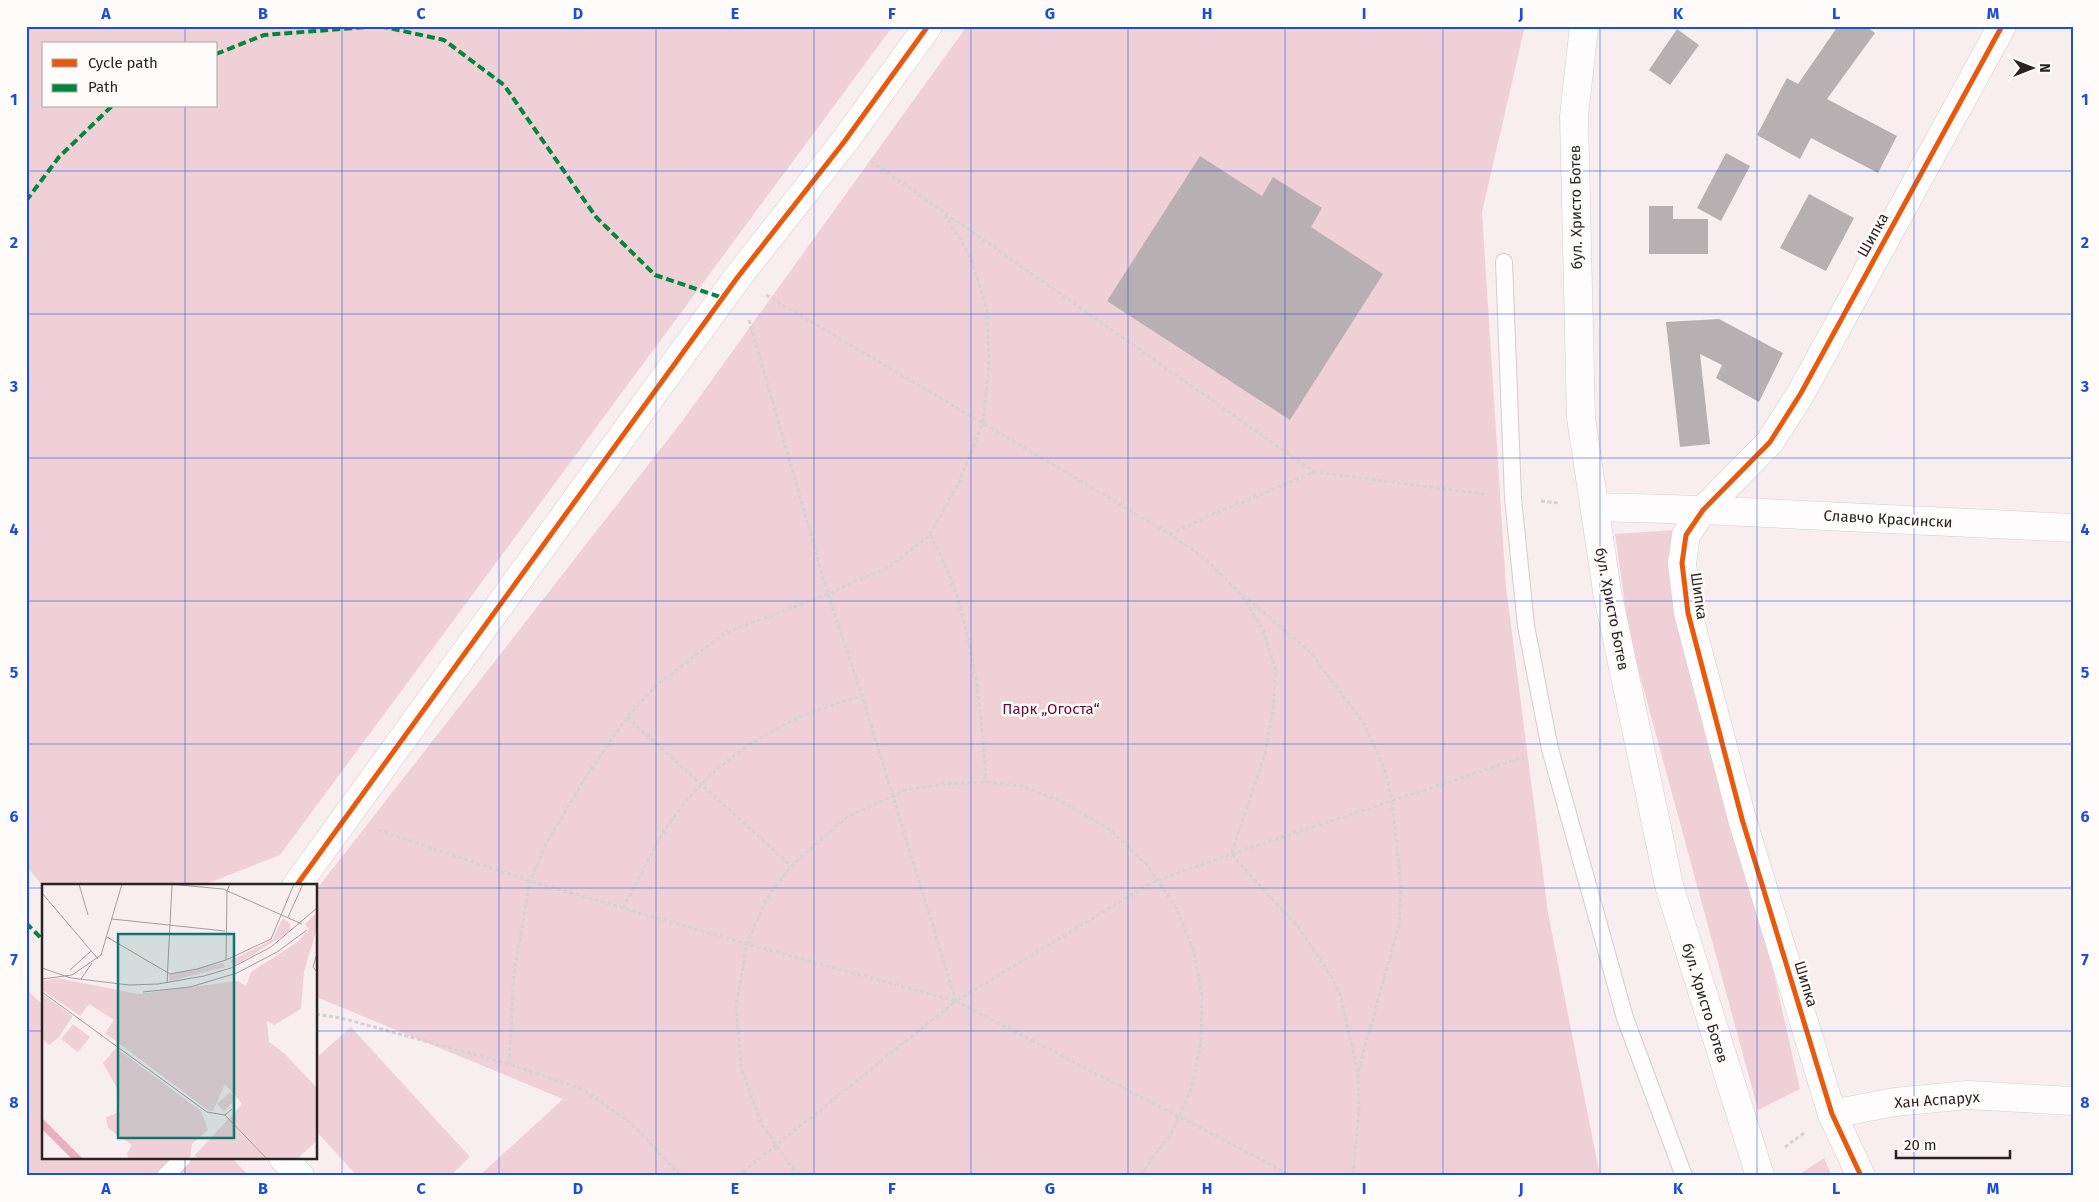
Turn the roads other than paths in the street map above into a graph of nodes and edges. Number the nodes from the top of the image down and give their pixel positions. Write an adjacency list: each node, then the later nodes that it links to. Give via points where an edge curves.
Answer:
1 (928, 26): 8 (street, via 844,142 737,278)
2 (1584, 26): 5 (street, бул. Христо Ботев, via 1574,116 1581,418)
3 (2002, 26): 6 (street, Шипка, via 1801,392 1770,442)
4 (1504, 262): 16 (lane, via 1513,498 1526,626 1550,749 1625,1018)
5 (1594, 507): 6 (street, Славчо Красински); 13 (street, бул. Христо Ботев, via 1607,591 1669,886)
6 (1703, 510): 7 (street, Славчо Красински); 10 (street, Шипка, via 1686,535 1682,563 1688,613 1742,819)
7 (2073, 528)
8 (297, 884)
9 (2073, 1101): 10 (street, Хан Аспарух, via 1968,1095 1895,1102)
10 (1832, 1114): 17 (street, Шипка)
11 (181, 1160): 14 (lane)
12 (285, 1160): 15 (street)
13 (1758, 1172)
14 (165, 1176)
15 (300, 1176)
16 (1684, 1176)
17 (1861, 1176)

